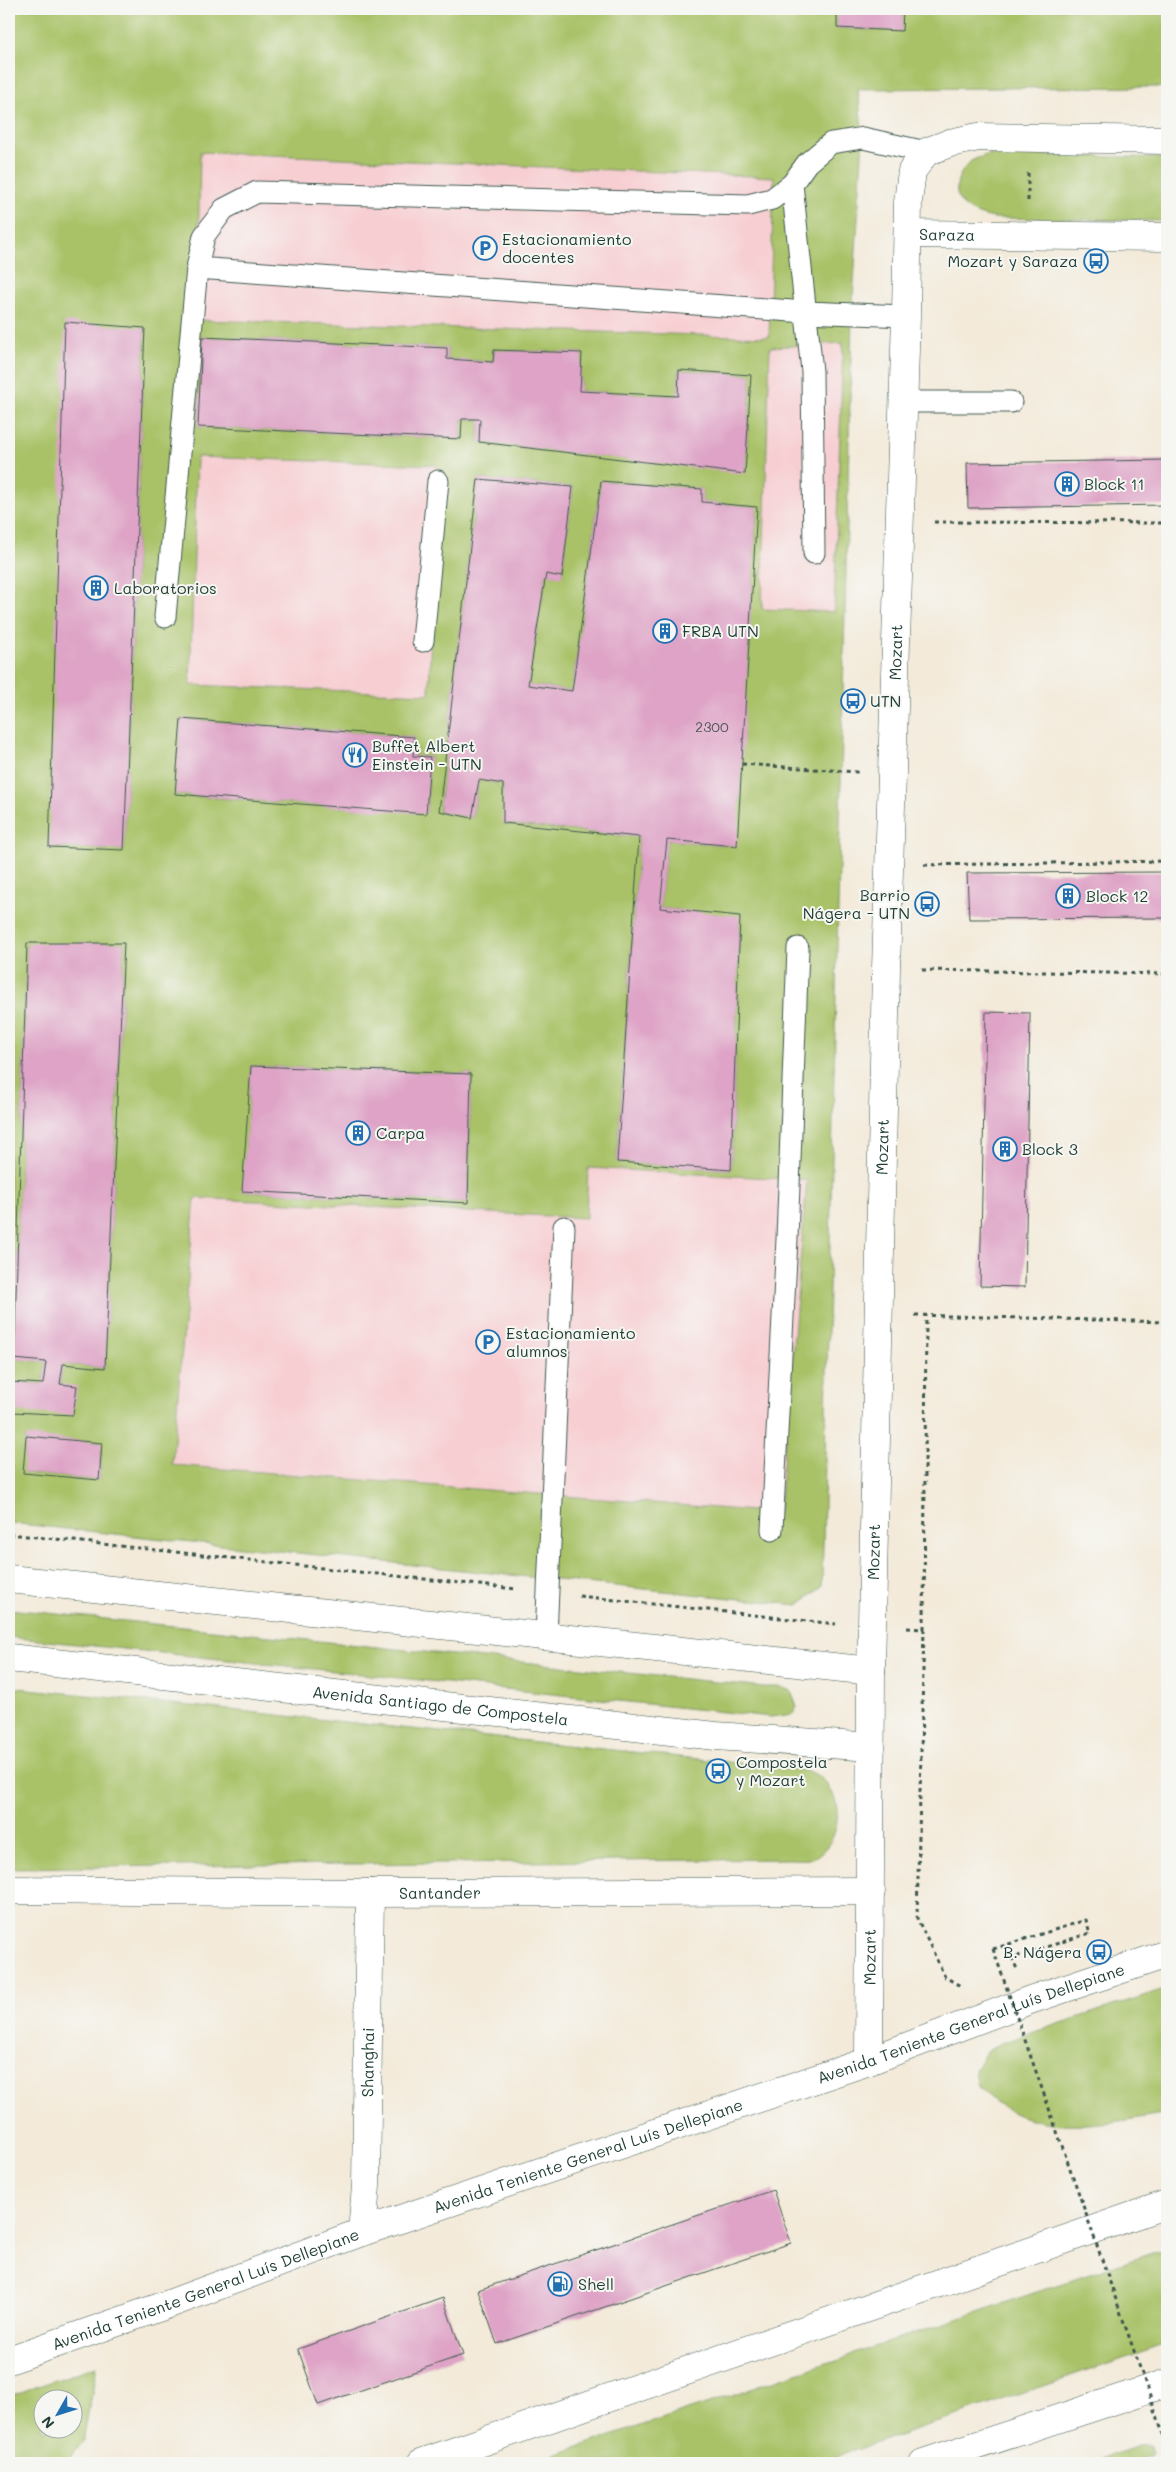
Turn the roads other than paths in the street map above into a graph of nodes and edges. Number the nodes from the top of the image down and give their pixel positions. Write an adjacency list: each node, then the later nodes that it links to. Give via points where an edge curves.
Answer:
1 (1167, 140): 2 (main road, via 978,137)
2 (926, 152): 3 (lane, via 863,138 831,143 807,163); 4 (main road, Saraza, via 912,171)
3 (792, 184): 6 (lane, via 772,199 748,205 257,192 224,209 204,236); 7 (lane)
4 (908, 234): 5 (main road, Saraza); 8 (main road, Mozart)
5 (1167, 237)
6 (197, 268): 7 (lane); 13 (lane)
7 (806, 312): 8 (lane); 12 (lane, via 812,371)
8 (906, 316): 9 (main road, Mozart)
9 (903, 402): 10 (lane); 21 (main road, Mozart, via 886,969)
10 (1011, 402)
11 (438, 481): 14 (lane)
12 (814, 552)
13 (165, 616)
14 (423, 641)
15 (798, 948): 17 (lane)
16 (564, 1227): 19 (lane)
17 (772, 1530)
18 (9, 1579): 19 (main road)
19 (546, 1636): 21 (main road)
20 (9, 1658): 22 (main road, Avenida Santiago de Compostela, via 716,1736)
21 (871, 1671): 22 (main road, Mozart)
22 (871, 1747): 24 (main road, Mozart)
23 (9, 1890): 25 (main road, Santander)
24 (871, 1891): 25 (main road, Santander); 27 (main road, Mozart)
25 (370, 1893): 29 (main road, Shanghai, via 366,2186)
26 (1167, 1954): 27 (main road, Avenida Teniente General Luís Dellepiane, via 1030,2000)
27 (869, 2061): 29 (main road, Avenida Teniente General Luís Dellepiane)
28 (1167, 2204): 32 (main road)
29 (362, 2232): 30 (main road, Avenida Teniente General Luís Dellepiane)
30 (9, 2360)
31 (1167, 2383): 33 (main road)
32 (421, 2463)
33 (923, 2463)

